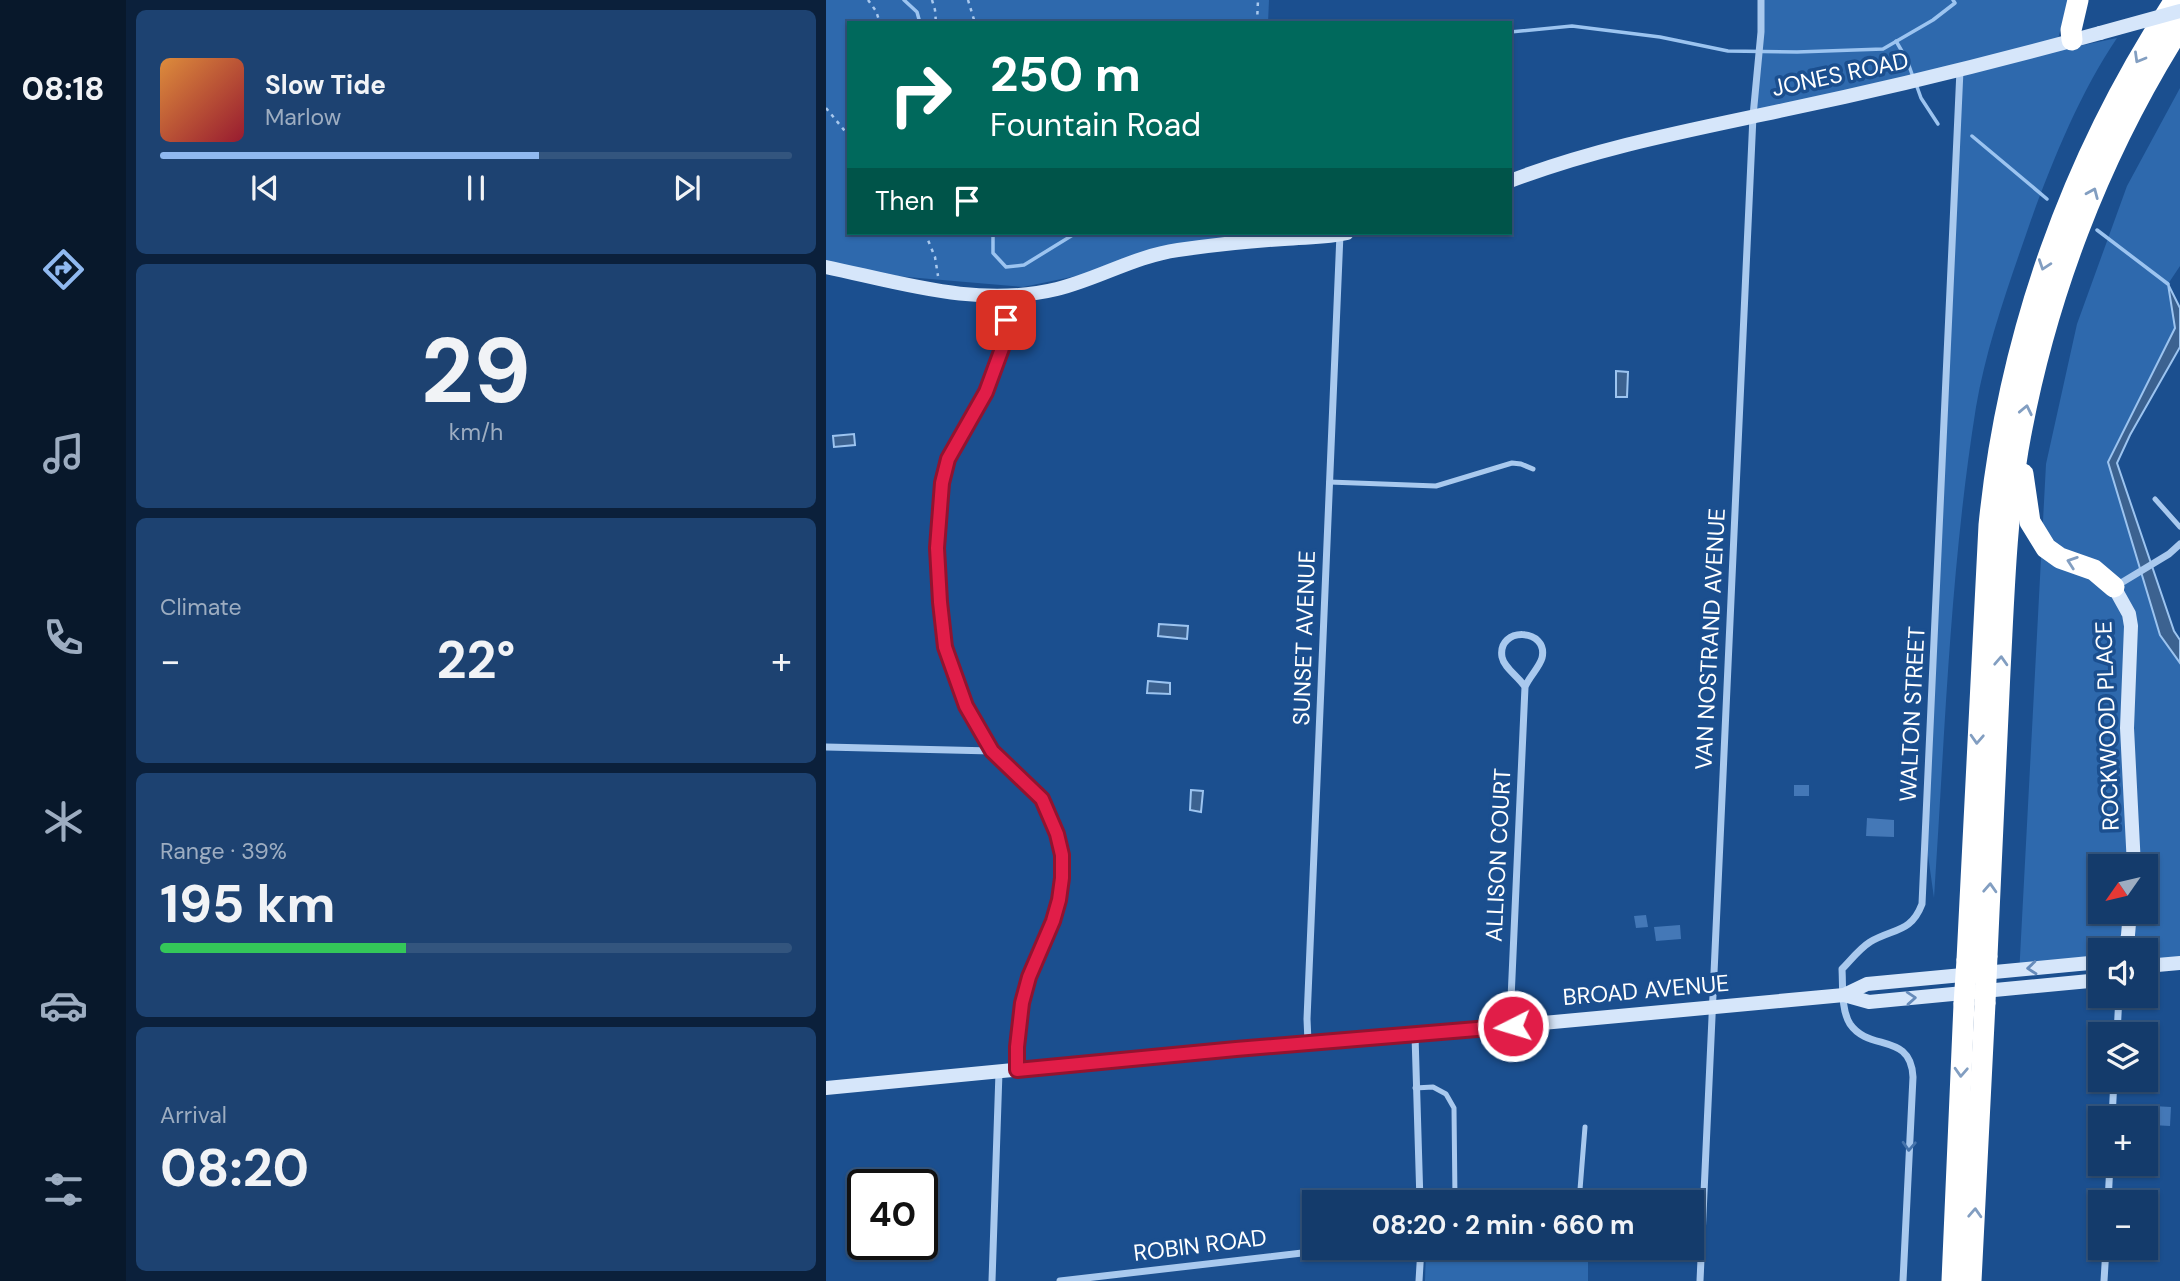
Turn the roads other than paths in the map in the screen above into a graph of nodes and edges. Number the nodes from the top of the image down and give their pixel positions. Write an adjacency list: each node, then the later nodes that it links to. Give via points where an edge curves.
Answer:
1 (1761, 0): 8 (street, VAN NOSTRAND AVENUE)
2 (2077, 0): 6 (highway)
3 (2175, 0): 26 (highway, one-way to 26, via 2119,92 2073,189 2043,268 2011,383 1989,524)
4 (2180, 11): 6 (street, JONES ROAD, bridge)
5 (2180, 28): 15 (highway, one-way to 5, via 2043,338 2076,237 2118,139)
6 (2072, 40): 7 (street, JONES ROAD)
7 (1960, 70): 8 (street, JONES ROAD); 31 (street, WALTON STREET, via 1922,904 1910,925 1867,944 1842,969)
8 (1753, 116): 9 (street, JONES ROAD, via 1608,148); 33 (street, VAN NOSTRAND AVENUE)
9 (1512, 180)
10 (1313, 235): 12 (street)
11 (1344, 235): 17 (street, SUNSET AVENUE)
12 (1252, 237): 14 (street, via 1151,255 1060,289)
13 (826, 267): 14 (street, via 936,290)
14 (1009, 297): 24 (street, via 1004,343 986,392 948,459 937,548 945,647 966,706)
15 (2018, 449): 21 (highway, one-way to 15, via 2068,561 2040,540 2028,513); 26 (highway, one-way to 15)
16 (1533, 469): 17 (lane, via 1512,463 1436,486)
17 (1329, 482): 36 (street, SUNSET AVENUE)
18 (2155, 499): 19 (lane)
19 (2180, 527)
20 (2180, 544): 21 (street)
21 (2121, 583): 25 (street, ROCKWOOD PLACE, via 2131,626 2127,728)
22 (1525, 687): 22 (street, ALLISON COURT, via 1542,651 1537,640 1520,633 1505,643 1502,655); 34 (street, ALLISON COURT)
23 (826, 747): 24 (street)
24 (992, 751): 37 (street, via 1042,799 1062,855 1059,900 1022,1003)
25 (2133, 854)
26 (1977, 958): 32 (highway, bridge)
27 (2088, 963): 31 (street, BROAD AVENUE, one-way to 31, via 1867,985)
28 (2180, 963): 29 (street)
29 (2158, 965)
30 (2088, 981): 31 (street, BROAD AVENUE, one-way to 30, via 1869,1002)
31 (1844, 995): 33 (street, BROAD AVENUE); 52 (street, WALTON STREET, one-way to 52, via 1852,1026 1867,1037 1901,1049 1911,1064)
32 (1975, 1004): 53 (highway, one-way to 53); 54 (highway, one-way to 32)
33 (1713, 1007): 34 (street, BROAD AVENUE); 51 (street, VAN NOSTRAND AVENUE)
34 (1513, 1026): 35 (street, BROAD AVENUE)
35 (1415, 1035): 36 (street, BROAD AVENUE); 40 (street)
36 (1308, 1042): 37 (street, BROAD AVENUE)
37 (1017, 1070): 38 (street, BROAD AVENUE)
38 (999, 1072): 39 (street, BROAD AVENUE); 48 (street)
39 (826, 1088)
40 (1415, 1088): 42 (street); 43 (lane, via 1433,1087 1446,1094 1454,1108)
41 (1585, 1126): 44 (lane)
42 (1419, 1190)
43 (1455, 1190)
44 (1580, 1190)
45 (1302, 1253): 49 (street, ROBIN ROAD)
46 (1420, 1260): 50 (street)
47 (2105, 1260): 55 (street)
48 (992, 1281)
49 (1060, 1281)
50 (1419, 1281)
51 (1700, 1281)
52 (1903, 1281)
53 (1952, 1281)
54 (1972, 1281)
55 (2104, 1281)

